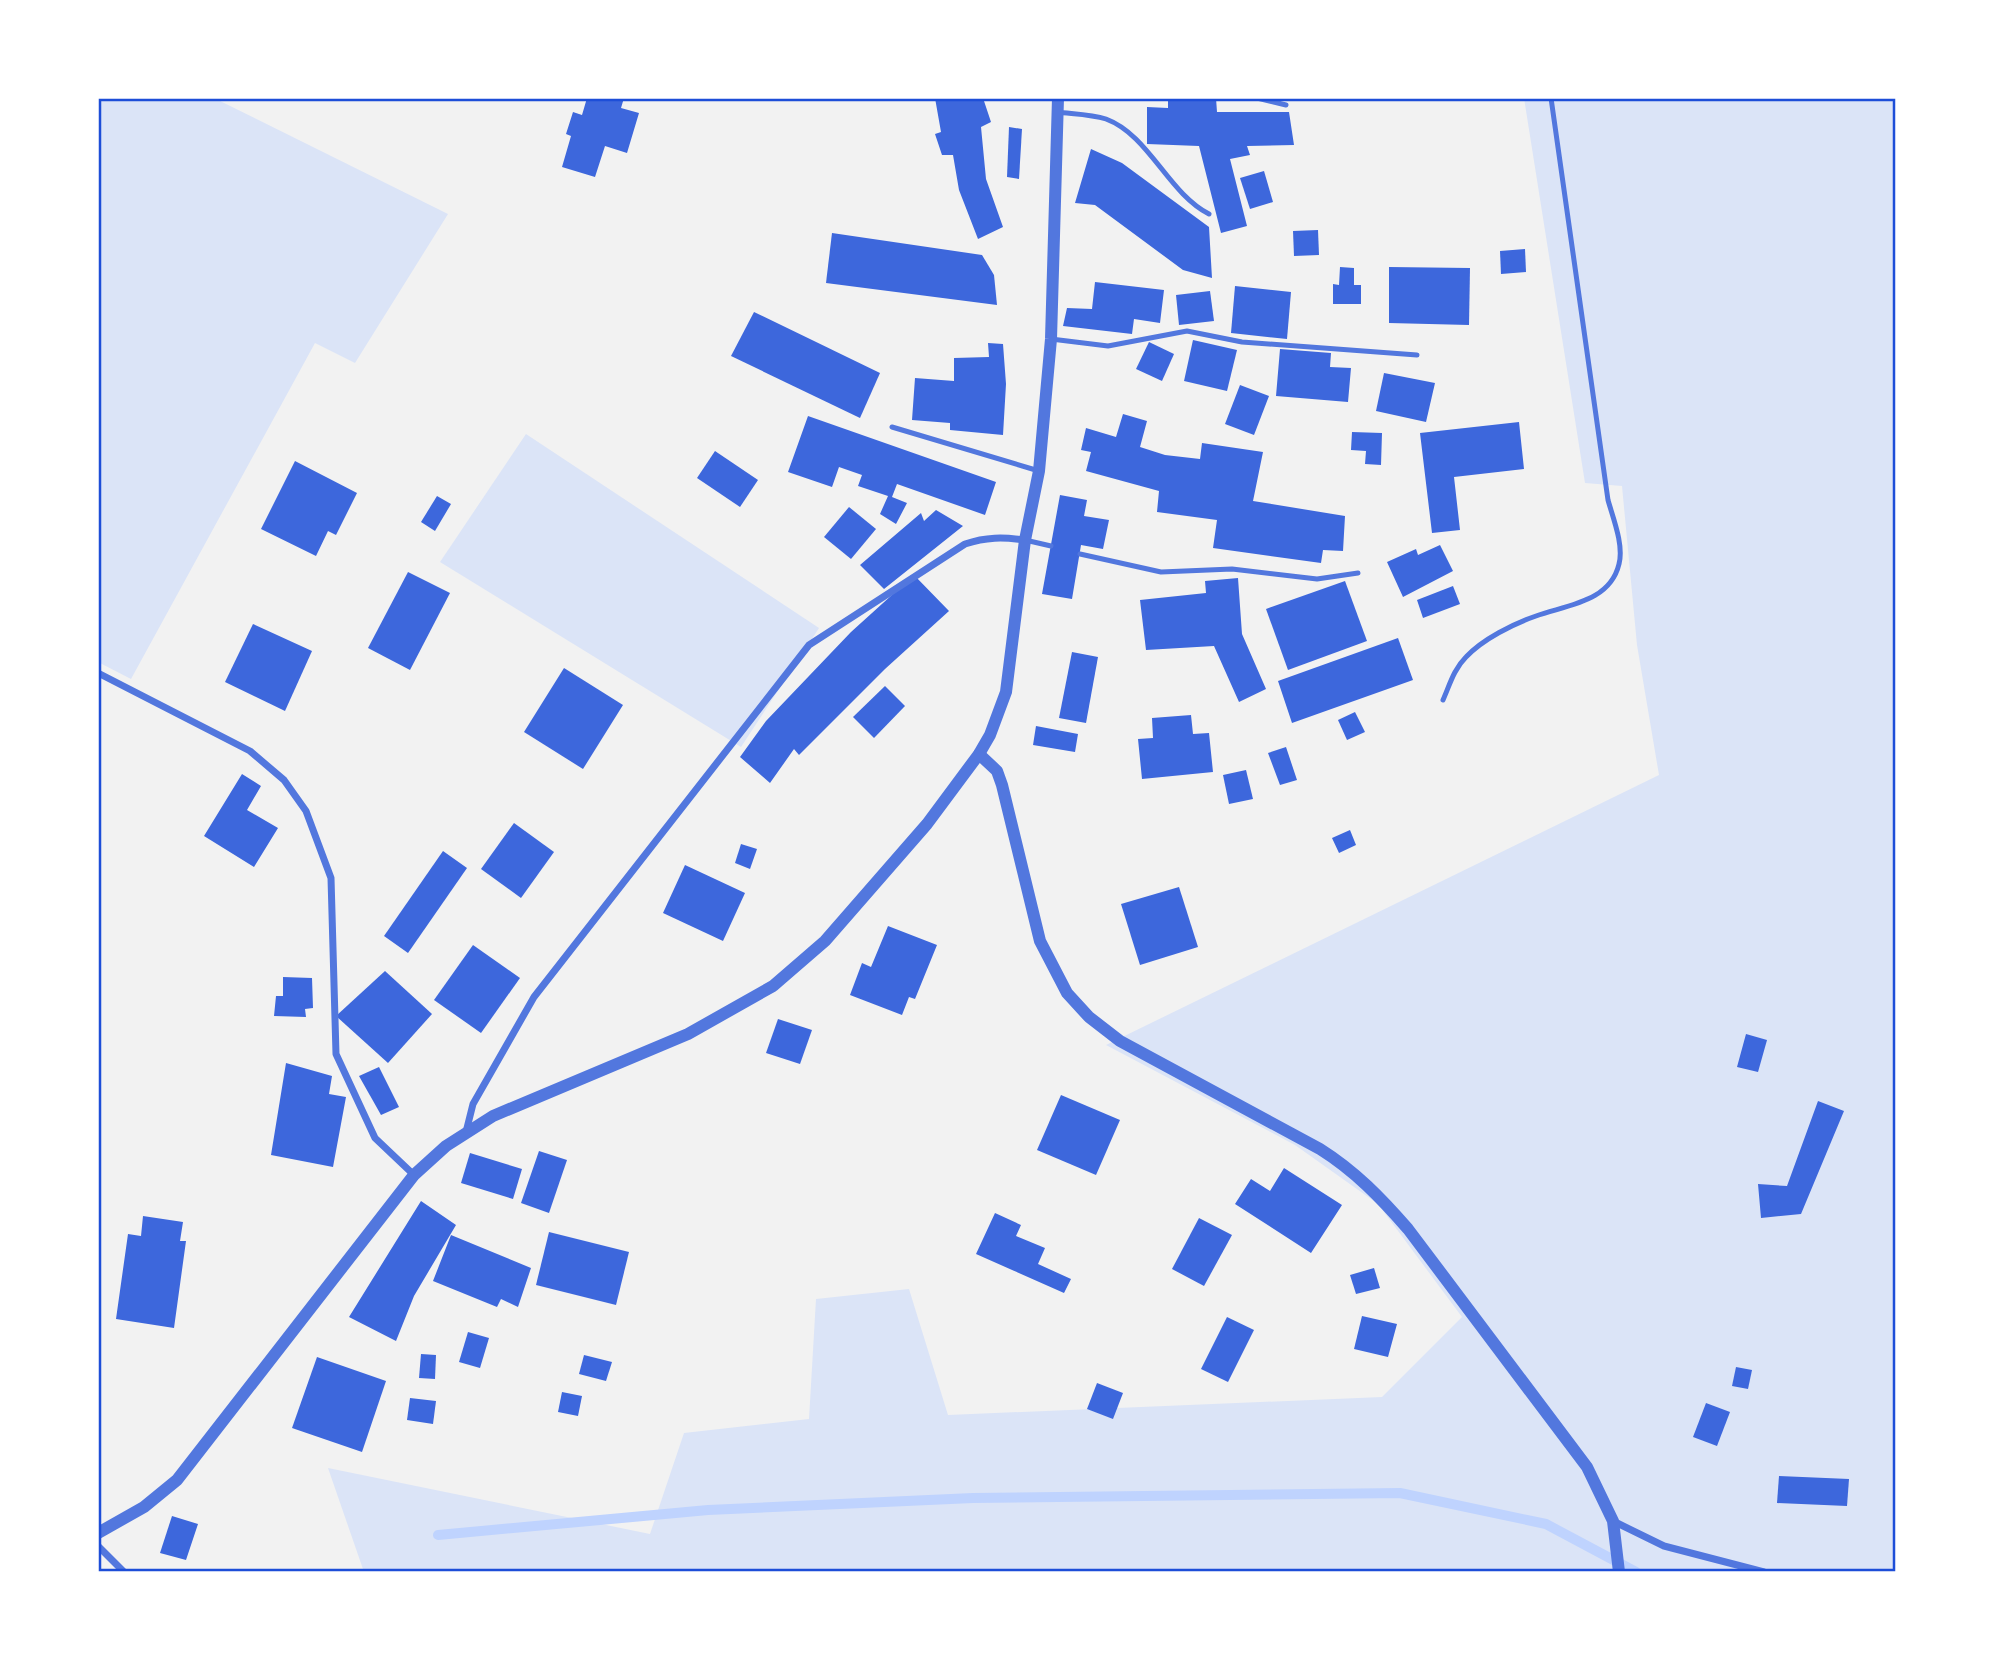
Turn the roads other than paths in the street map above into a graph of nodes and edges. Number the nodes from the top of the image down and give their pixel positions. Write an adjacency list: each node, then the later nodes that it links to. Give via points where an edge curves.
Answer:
1 (1058, 98): 5 (street)
2 (1257, 98): 4 (lane)
3 (1551, 98): 16 (lane, via 1620,563 1603,591 1534,617 1474,649 1456,669)
4 (1286, 105)
5 (1057, 112): 6 (lane, via 1114,123 1189,201); 7 (street)
6 (1209, 214)
7 (1051, 339): 8 (lane, via 1108,346 1187,331 1242,342); 10 (street)
8 (1417, 355)
9 (892, 427): 10 (lane)
10 (1039, 471): 11 (street)
11 (1025, 540): 12 (lane); 17 (street, via 1006,692); 18 (street, via 983,538 965,544 809,645 534,997 473,1104)
12 (1051, 546)
13 (1080, 554): 14 (lane, via 1161,572 1232,569 1317,579)
14 (1357, 573)
15 (98, 673): 19 (street, via 250,751 284,780 306,811 331,878 336,1054 375,1138)
16 (1443, 700)
17 (979, 754): 18 (street, via 940,809 825,941 773,986 698,1029 519,1104); 20 (street, via 997,771 1040,941 1066,993 1105,1032 1320,1149 1377,1193 1567,1439 1587,1467)
18 (466, 1132): 19 (street)
19 (414, 1175): 21 (street, via 197,1459 162,1494)
20 (1613, 1521): 24 (street); 25 (street, via 1664,1546)
21 (98, 1532)
22 (98, 1546): 23 (street)
23 (124, 1572)
24 (1619, 1572)
25 (1764, 1572)

